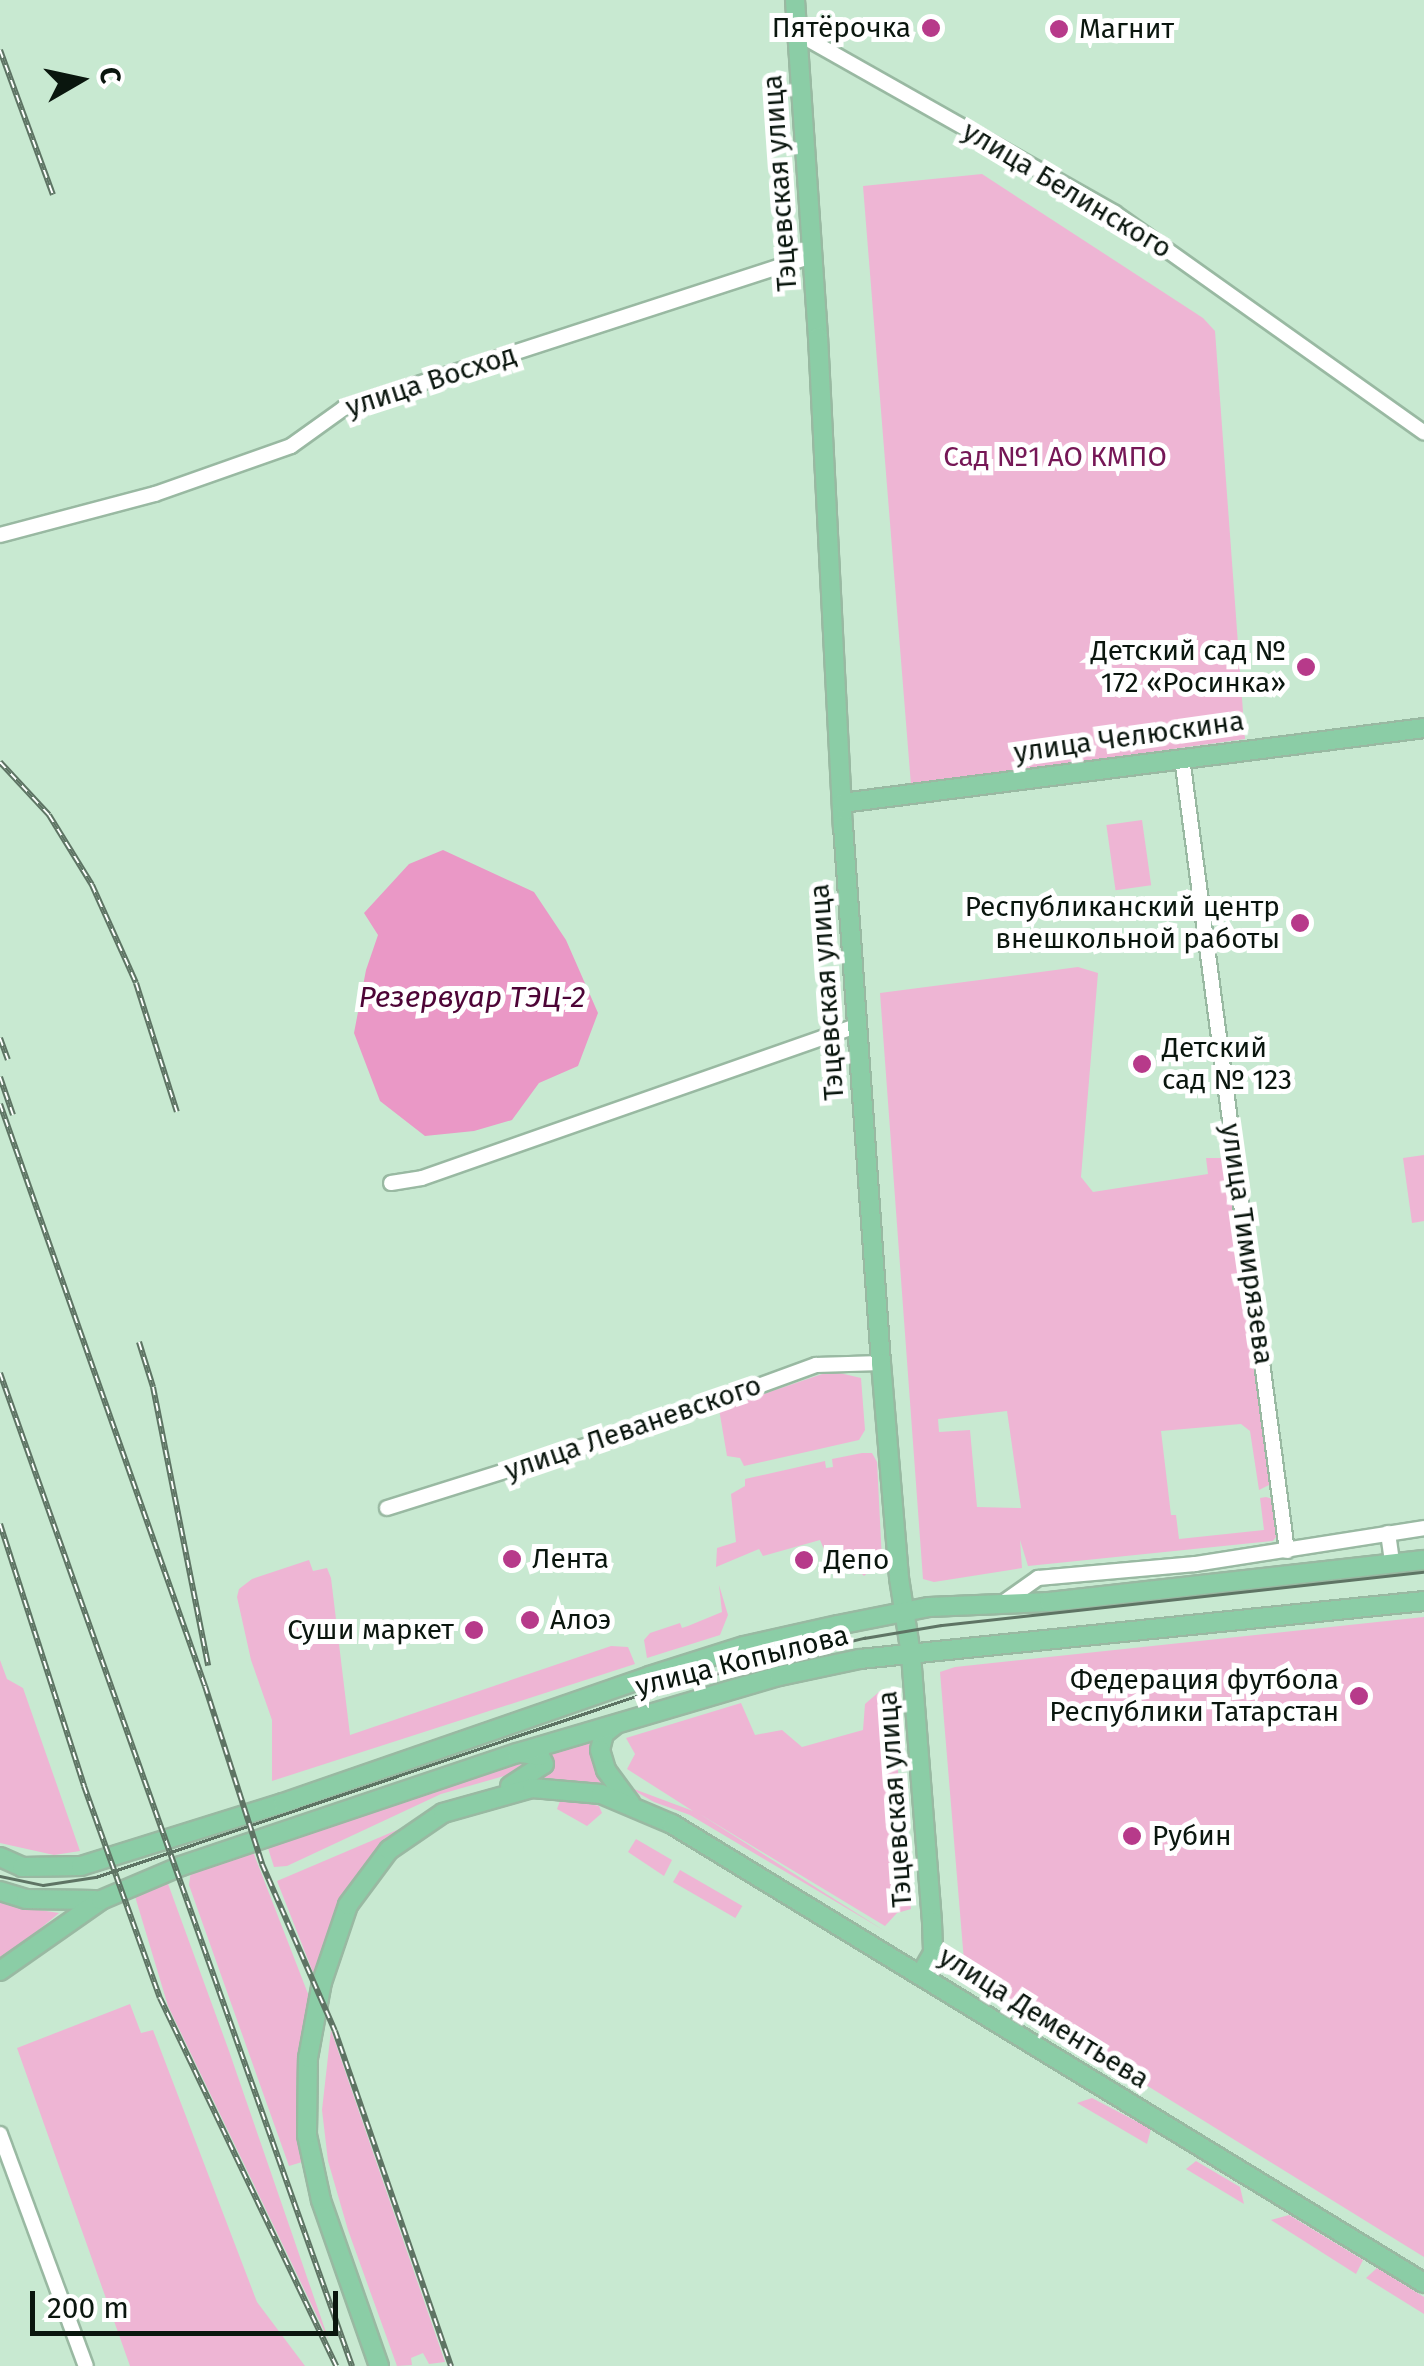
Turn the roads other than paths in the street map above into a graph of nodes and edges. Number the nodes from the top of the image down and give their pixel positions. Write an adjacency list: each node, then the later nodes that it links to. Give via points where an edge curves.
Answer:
1 (795, 0): 2 (main road, Тэцевская улица)
2 (797, 33): 3 (main road, Тэцевская улица); 4 (street, улица Белинского, via 1115,213)
3 (812, 256): 5 (street, улица Восход, via 344,408 291,446 155,494); 8 (main road, Тэцевская улица)
4 (1424, 433)
5 (0, 536)
6 (1424, 728): 7 (main road, улица Челюскина)
7 (1182, 758): 8 (main road, улица Челюскина); 15 (street, улица Тимирязева)
8 (842, 803): 9 (main road, Тэцевская улица)
9 (858, 1026): 10 (street); 11 (main road, Тэцевская улица)
10 (391, 1184)
11 (881, 1363): 12 (street, улица Леваневского, via 816,1365 650,1426); 20 (main road, Тэцевская улица)
12 (387, 1508)
13 (1424, 1528): 14 (street, улица Копылова)
14 (1388, 1532): 15 (street, улица Копылова); 17 (street)
15 (1287, 1551): 19 (street, улица Копылова, via 1038,1578)
16 (1424, 1560): 17 (main road, улица Копылова)
17 (1392, 1563): 19 (main road, улица Копылова)
18 (1424, 1601): 21 (main road, улица Копылова)
19 (1004, 1602): 20 (main road, улица Копылова)
20 (905, 1612): 21 (main road, Тэцевская улица); 26 (main road, улица Копылова, via 744,1646 81,1866 22,1867)
21 (911, 1655): 22 (main road, улица Копылова, via 786,1674); 30 (main road, Тэцевская улица, via 933,1953)
22 (621, 1720): 23 (main road, улица Копылова); 25 (main road, via 604,1734 600,1750)
23 (516, 1753): 24 (main road, via 540,1756 543,1768); 28 (main road, улица Копылова, via 181,1866)
24 (493, 1796): 25 (main road, via 550,1788); 34 (main road, via 443,1813 389,1850 348,1906 318,1995 305,2096 307,2136 320,2200)
25 (631, 1805): 30 (main road, улица Дементьева)
26 (0, 1857)
27 (0, 1891): 28 (main road, via 26,1899)
28 (101, 1900): 29 (main road)
29 (0, 1971)
30 (922, 1974): 32 (main road, улица Дементьева)
31 (0, 2134): 33 (street)
32 (1424, 2284)
33 (86, 2366)
34 (379, 2366)

